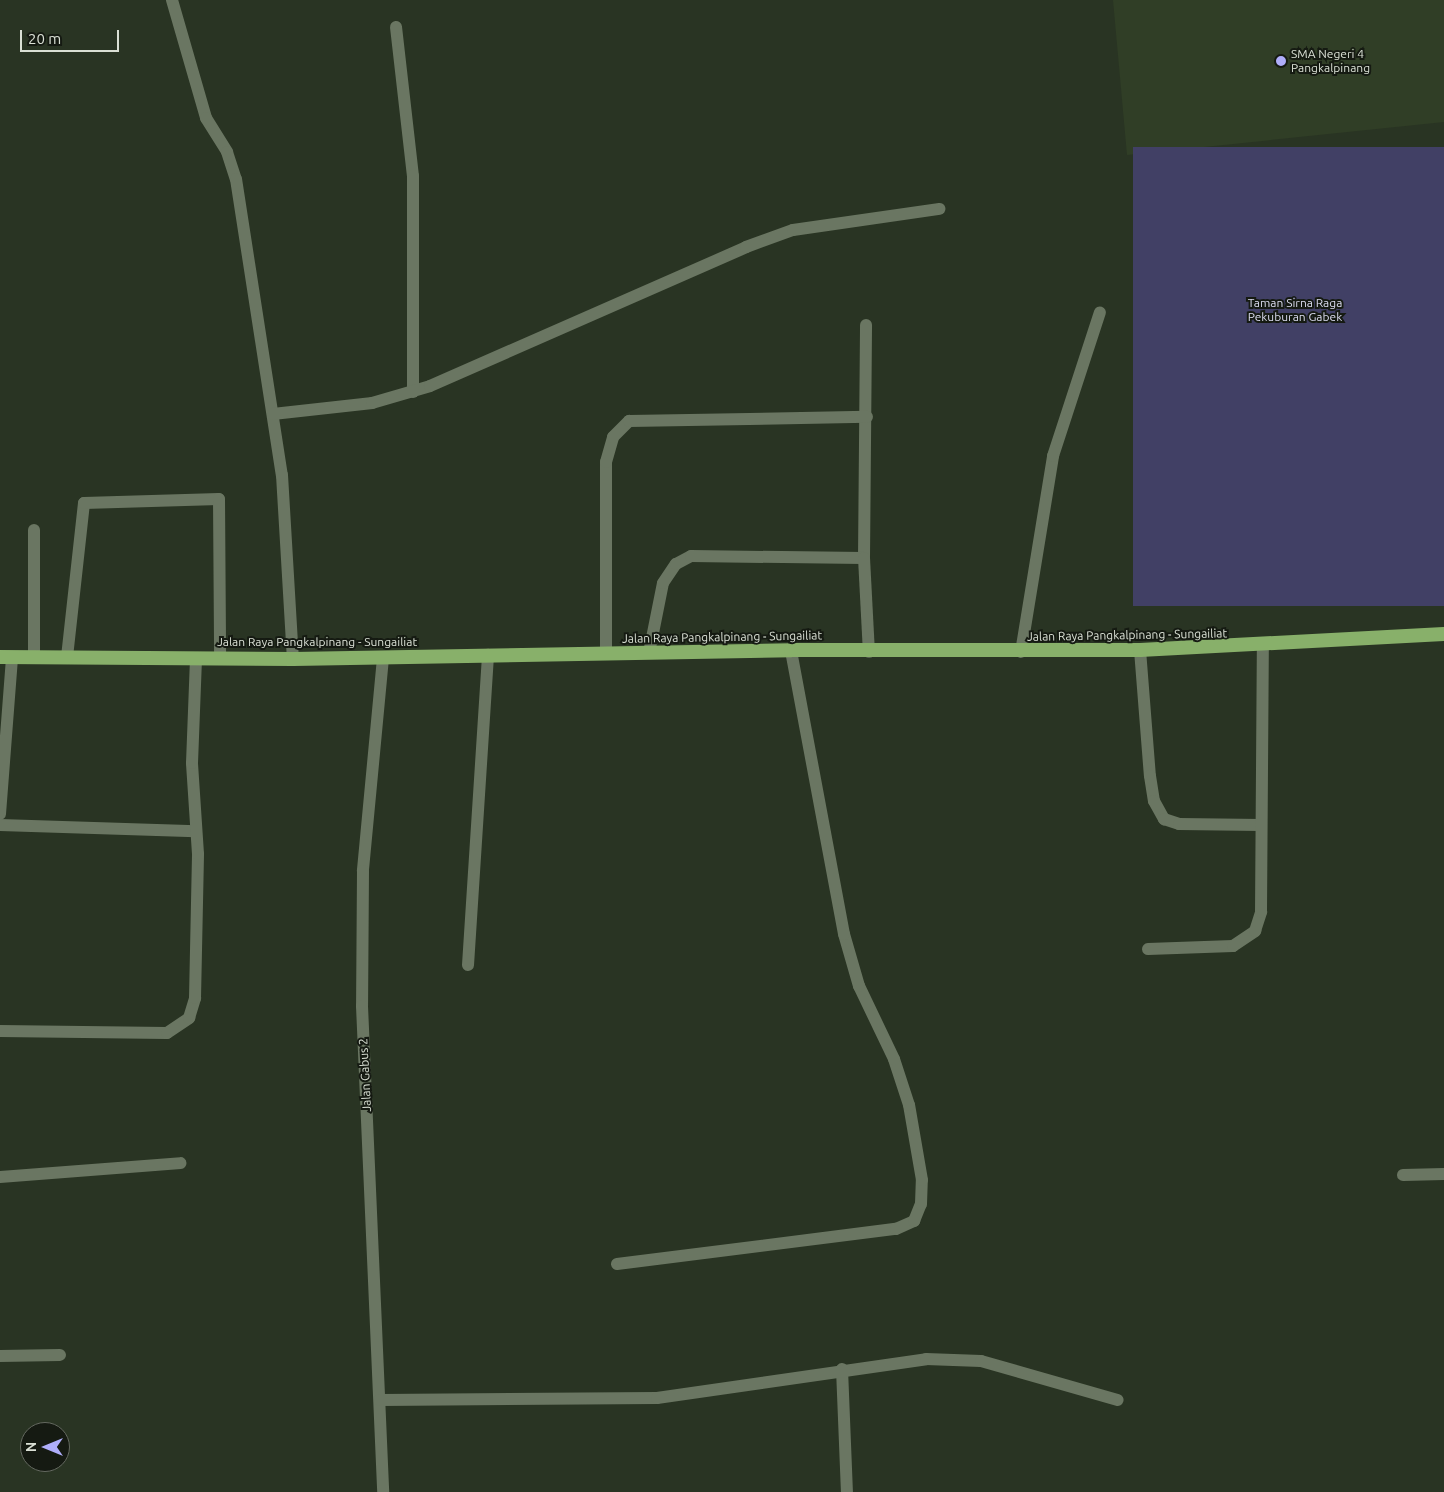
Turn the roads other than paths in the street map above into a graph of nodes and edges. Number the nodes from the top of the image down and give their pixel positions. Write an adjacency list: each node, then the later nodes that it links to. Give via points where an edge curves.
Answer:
1 (172, 0): 7 (street, via 206,118 232,165)
2 (396, 27): 6 (street, via 413,176)
3 (939, 209): 6 (street, via 772,237)
4 (1100, 312): 16 (street, via 1053,456)
5 (866, 325): 8 (street)
6 (413, 392): 7 (street, via 372,403)
7 (273, 414): 26 (street, via 286,525)
8 (867, 417): 10 (street); 17 (street, via 629,421 613,437 606,462)
9 (34, 530): 21 (street)
10 (864, 558): 15 (street); 18 (street, via 691,556 676,564 664,583)
11 (1444, 634): 12 (highway, Jalan Raya Pangkalpinang - Sungailiat)
12 (1262, 646): 14 (highway, Jalan Raya Pangkalpinang - Sungailiat); 29 (street)
13 (791, 650): 15 (highway, Jalan Raya Pangkalpinang - Sungailiat); 18 (highway, Jalan Raya Pangkalpinang - Sungailiat); 38 (street, via 844,934 859,986 894,1060 909,1105 922,1180 921,1204 914,1221 896,1229)
14 (1140, 650): 16 (highway, Jalan Raya Pangkalpinang - Sungailiat); 29 (street, via 1150,776 1154,801 1164,819 1179,824)
15 (869, 652): 16 (highway, Jalan Raya Pangkalpinang - Sungailiat)
16 (1021, 652)
17 (606, 653): 18 (highway, Jalan Raya Pangkalpinang - Sungailiat); 19 (highway, Jalan Raya Pangkalpinang - Sungailiat)
18 (649, 653)
19 (488, 655): 25 (highway, Jalan Raya Pangkalpinang - Sungailiat); 32 (street)
20 (6, 657): 21 (highway, Jalan Raya Pangkalpinang - Sungailiat); 27 (street)
21 (34, 657): 22 (highway, Jalan Raya Pangkalpinang - Sungailiat)
22 (67, 657): 23 (highway, Jalan Raya Pangkalpinang - Sungailiat); 24 (street, via 84,503 218,499)
23 (196, 658): 24 (highway, Jalan Raya Pangkalpinang - Sungailiat); 30 (street, via 192,763)
24 (220, 658): 26 (highway, Jalan Raya Pangkalpinang - Sungailiat)
25 (382, 658): 26 (highway, Jalan Raya Pangkalpinang - Sungailiat); 42 (street, Jalan Gabus 2, via 363,871 362,1006)
26 (293, 659)
27 (0, 814)
28 (0, 825): 30 (street)
29 (1262, 825): 31 (street, via 1261,912 1255,931 1234,946)
30 (196, 832): 33 (street, via 195,998 182,1027 168,1033)
31 (1148, 949)
32 (468, 964)
33 (0, 1031)
34 (180, 1163): 37 (street)
35 (1444, 1174): 36 (street)
36 (1403, 1175)
37 (0, 1177)
38 (617, 1264)
39 (60, 1355): 40 (street)
40 (0, 1356)
41 (842, 1368): 42 (street, via 657,1398); 43 (street, via 926,1359 980,1361); 45 (street)
42 (380, 1400): 44 (street, Jalan Gabus 2)
43 (1118, 1400)
44 (383, 1492)
45 (847, 1492)

